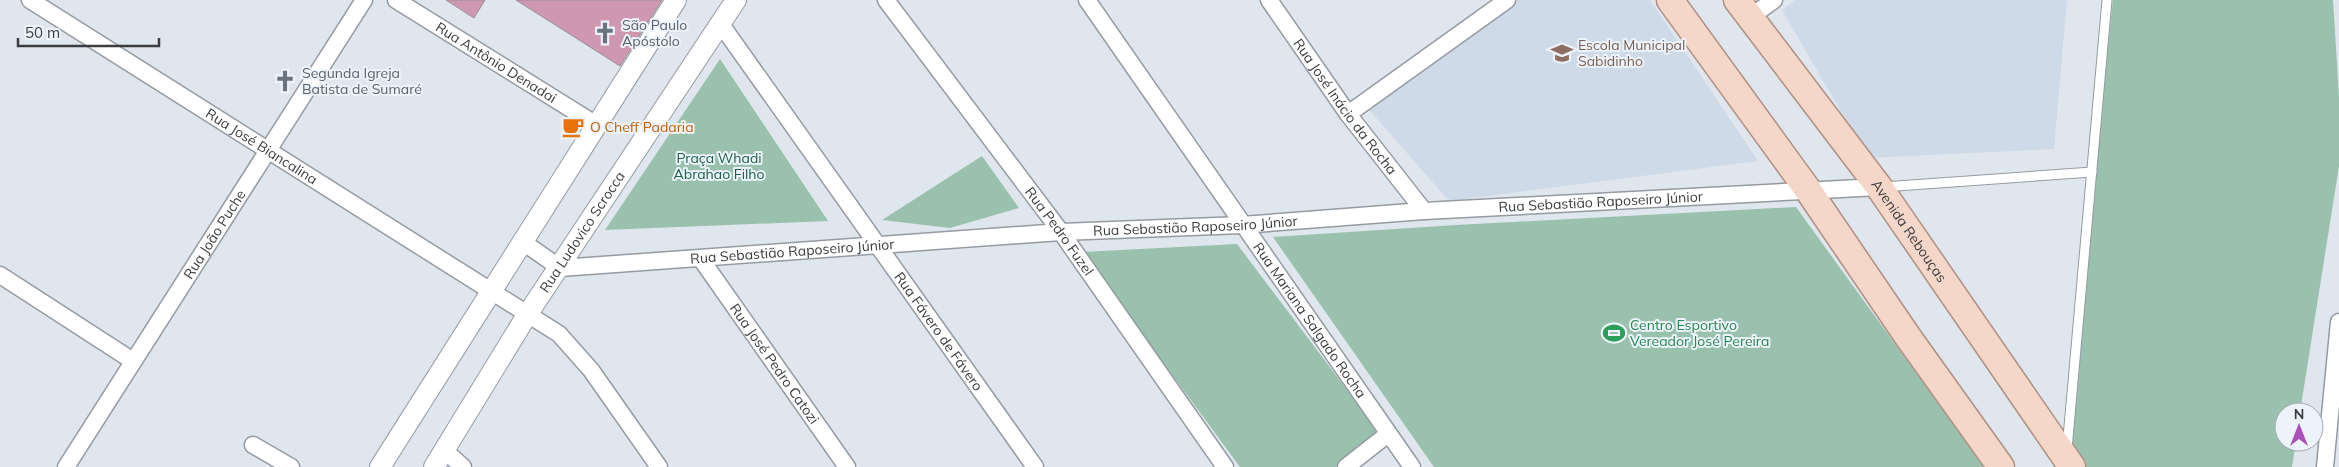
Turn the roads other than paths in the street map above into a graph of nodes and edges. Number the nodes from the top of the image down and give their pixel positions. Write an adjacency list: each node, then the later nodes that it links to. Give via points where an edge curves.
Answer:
1 (30, 0): 17 (street, Rua José Biancalina)
2 (364, 0): 17 (street, Rua João Puche)
3 (396, 0): 16 (street, Rua Antônio Denadai)
4 (676, 0): 16 (street)
5 (736, 0): 14 (street, Rua Ludovico Scrocca)
6 (886, 0): 23 (street, Rua Pedro Fuzel)
7 (1087, 0): 22 (street, Rua Mariana Salgado Rocha)
8 (1269, 0): 15 (street, Rua José Inácio da Rocha)
9 (1507, 0): 15 (street)
10 (1670, 0): 20 (main road)
11 (1774, 0): 13 (street)
12 (2107, 0): 18 (lane)
13 (1743, 9): 19 (main road, Avenida Rebouças)
14 (720, 23): 25 (street, Rua Fávero de Fávero); 27 (street, Rua Ludovico Scrocca)
15 (1348, 114): 21 (street, Rua José Inácio da Rocha)
16 (596, 124): 24 (street)
17 (268, 152): 29 (street, Rua José Biancalina); 32 (street, Rua João Puche)
18 (2092, 172): 19 (lane); 37 (lane)
19 (1878, 187): 20 (street, Rua Sebastião Raposeiro Júnior); 37 (main road, Avenida Rebouças)
20 (1808, 190): 21 (street, Rua Sebastião Raposeiro Júnior); 49 (main road)
21 (1424, 211): 22 (street, Rua Sebastião Raposeiro Júnior)
22 (1242, 225): 23 (street, Rua Sebastião Raposeiro Júnior); 34 (street, Rua Mariana Salgado Rocha)
23 (1061, 232): 25 (street, Rua Sebastião Raposeiro Júnior); 46 (street, Rua Pedro Fuzel)
24 (523, 242): 27 (street); 29 (street)
25 (879, 246): 26 (street, Rua Sebastião Raposeiro Júnior); 45 (street, Rua Fávero de Fávero)
26 (701, 259): 27 (street, Rua Sebastião Raposeiro Júnior); 44 (street, Rua José Pedro Catozi)
27 (560, 268): 30 (street, Rua Ludovico Scrocca)
28 (0, 275): 32 (street)
29 (492, 292): 30 (street, Rua José Biancalina); 40 (street)
30 (527, 315): 36 (street, Rua Ludovico Scrocca); 43 (street, Rua José Biancalina, via 559,334 575,350)
31 (2339, 322): 33 (street)
32 (133, 360): 38 (street, Rua João Puche)
33 (2336, 390): 50 (street)
34 (1388, 434): 47 (street); 48 (street, Rua Mariana Salgado Rocha)
35 (253, 445): 39 (street)
36 (444, 450): 41 (street, Rua Ludovico Scrocca); 42 (street)
37 (2068, 464)
38 (66, 467)
39 (291, 467)
40 (380, 467)
41 (434, 467)
42 (463, 467)
43 (659, 467)
44 (848, 467)
45 (1035, 467)
46 (1225, 467)
47 (1346, 467)
48 (1412, 467)
49 (2001, 467)
50 (2325, 467)

